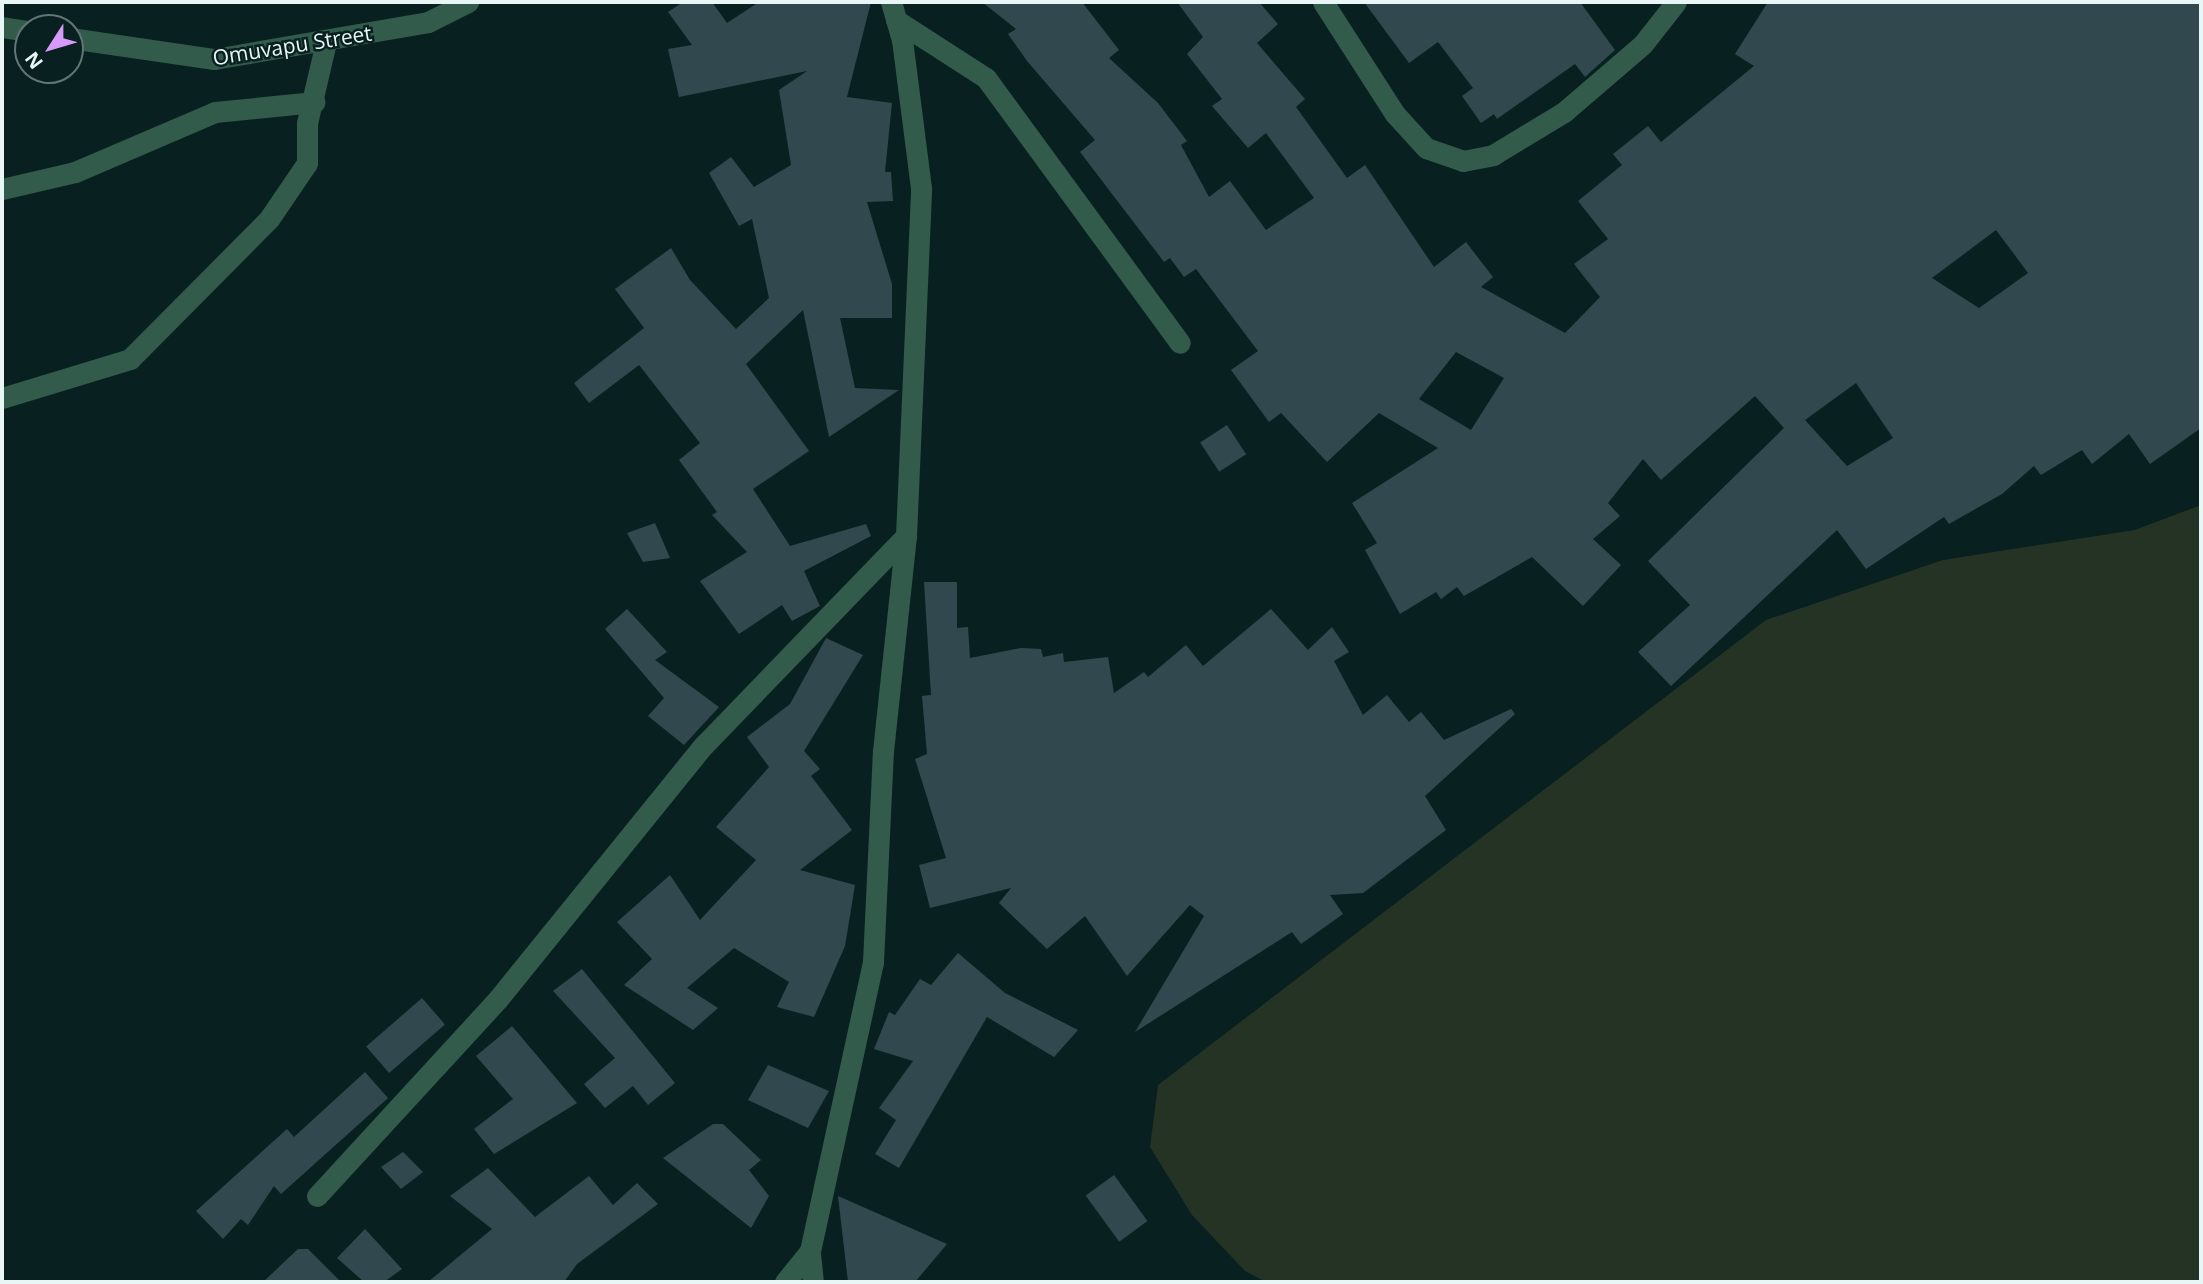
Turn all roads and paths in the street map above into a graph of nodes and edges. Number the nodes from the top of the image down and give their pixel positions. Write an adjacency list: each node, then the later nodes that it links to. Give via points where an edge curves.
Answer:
1 (468, 2): 6 (street, Omuvapu Street, via 428,22)
2 (1323, 2): 3 (street, via 1395,114 1426,148 1463,161 1493,155 1564,112 1643,44)
3 (1676, 2)
4 (894, 11): 9 (street, via 986,78); 11 (street, via 921,188)
5 (84, 40): 6 (street, Omuvapu Street, via 214,59)
6 (326, 42): 7 (street)
7 (315, 102): 8 (street, via 215,112 75,172); 10 (street, via 307,123 307,163 269,219 130,359)
8 (2, 189)
9 (1180, 343)
10 (2, 398)
11 (906, 536): 12 (street, via 704,745 498,999); 13 (street, via 883,751 873,962)
12 (317, 1196)
13 (810, 1251): 14 (street); 15 (street)
14 (785, 1282)
15 (813, 1282)

